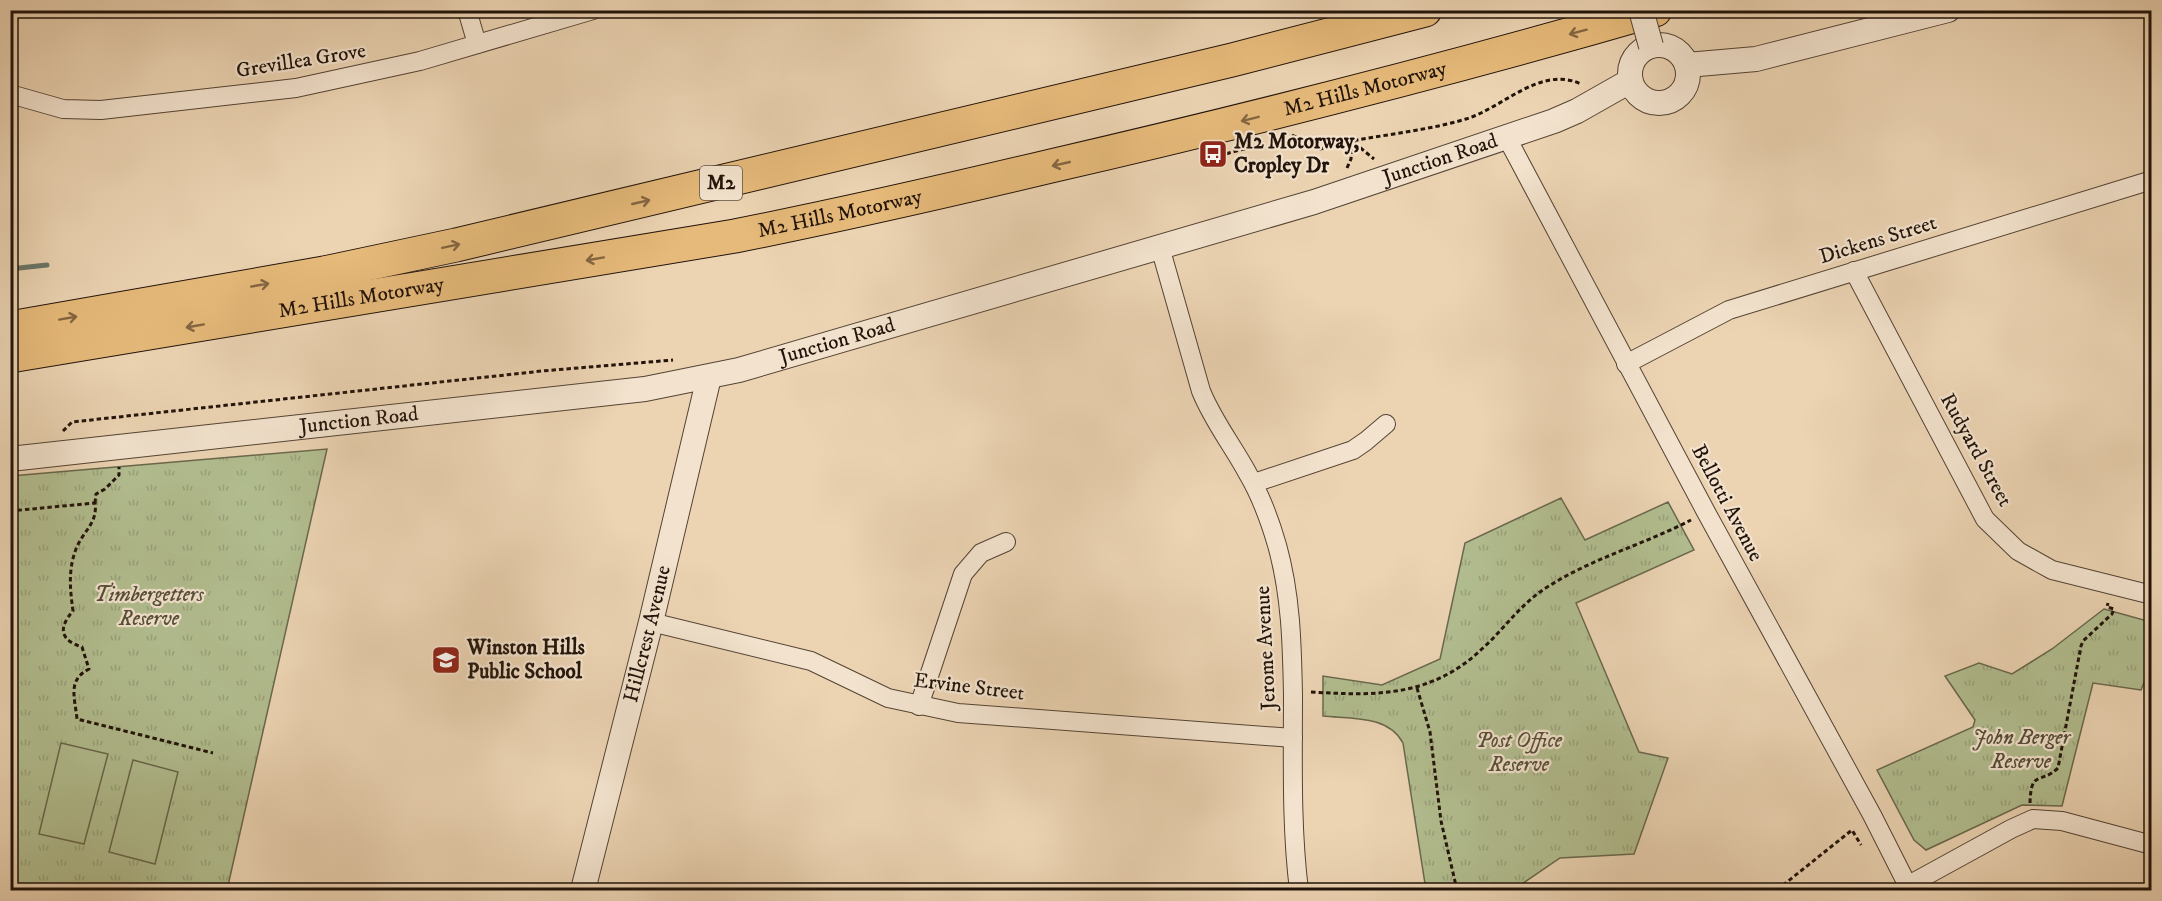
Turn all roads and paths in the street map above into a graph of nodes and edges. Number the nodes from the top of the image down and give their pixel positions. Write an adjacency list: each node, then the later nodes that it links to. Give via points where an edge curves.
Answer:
1 (467, 10): 7 (street)
2 (593, 10): 7 (street, Grevillea Grove)
3 (1425, 10): 23 (highway, M2 Hills Motorway / M2, one-way to 3, via 324,273 467,243)
4 (1641, 10): 8 (street, bridge)
5 (1655, 10): 24 (highway, M2 Hills Motorway, one-way to 24, via 1200,132 844,215)
6 (1948, 10): 9 (street, via 1756,59)
7 (477, 44): 11 (street, Grevillea Grove, via 420,61 296,88 101,110 63,109)
8 (1652, 46): 9 (street, via 1668,46); 10 (street, via 1635,56)
9 (1687, 65): 10 (street, via 1689,75 1682,93 1667,103 1648,102)
10 (1630, 81): 12 (street, Junction Road)
11 (10, 94)
12 (1599, 99): 13 (street, Junction Road, via 1554,121); 15 (path, via 1575,81 1554,79 1517,92 1464,120)
13 (1506, 136): 19 (street, Junction Road); 26 (street, Bellotti Avenue)
14 (1284, 138): 15 (path, via 1294,135 1320,149)
15 (1352, 141): 18 (path, via 1349,165); 19 (path, via 1376,160)
16 (1264, 143): 17 (path, via 1214,157)
17 (1213, 154)
18 (1342, 172)
19 (1383, 179): 21 (street, Junction Road)
20 (2151, 180): 22 (street, Dickens Street)
21 (1160, 247): 27 (street, Junction Road); 32 (street, Jerome Avenue, via 1201,391)
22 (1854, 271): 26 (street, Dickens Street, via 1729,310); 37 (street, Rudyard Street, via 1984,519 2018,551 2052,570)
23 (10, 328)
24 (10, 356)
25 (678, 360): 29 (path, via 72,422)
26 (1626, 364): 48 (street, Bellotti Avenue)
27 (709, 377): 30 (street, Junction Road, via 645,389); 39 (street, Hillcrest Avenue)
28 (1386, 424): 32 (street, via 1353,450)
29 (56, 438)
30 (116, 447): 31 (street, Junction Road); 33 (path, via 119,475 96,494)
31 (10, 459)
32 (1254, 483): 43 (street, Jerome Avenue, via 1273,530 1287,589 1292,635)
33 (95, 502): 34 (path); 44 (path, via 97,514 76,548 70,568 73,611 63,630 70,643 82,647 89,669 75,679 77,720)
34 (10, 511)
35 (1685, 523): 40 (path, via 1551,585 1528,600 1483,649)
36 (1006, 542): 42 (street, via 981,553 963,574)
37 (2113, 586): 38 (street, Rudyard Street); 45 (path, via 2107,607 2114,609 2112,614 2081,646 2058,768 2034,780 2031,787)
38 (2151, 595)
39 (651, 622): 42 (street, Ervine Street, via 811,661 876,693); 49 (street, Hillcrest Avenue)
40 (1417, 688): 41 (path, via 1383,694); 51 (path, via 1430,732 1441,821)
41 (1319, 692)
42 (919, 706): 43 (street, Ervine Street, via 958,713)
43 (1293, 738): 50 (street, Jerome Avenue)
44 (213, 753)
45 (2033, 819): 47 (street, via 2062,821); 48 (street)
46 (1861, 845): 52 (path, via 1852,830)
47 (2151, 845)
48 (1908, 888)
49 (583, 891)
50 (1299, 891)
51 (1457, 891)
52 (1777, 891)

